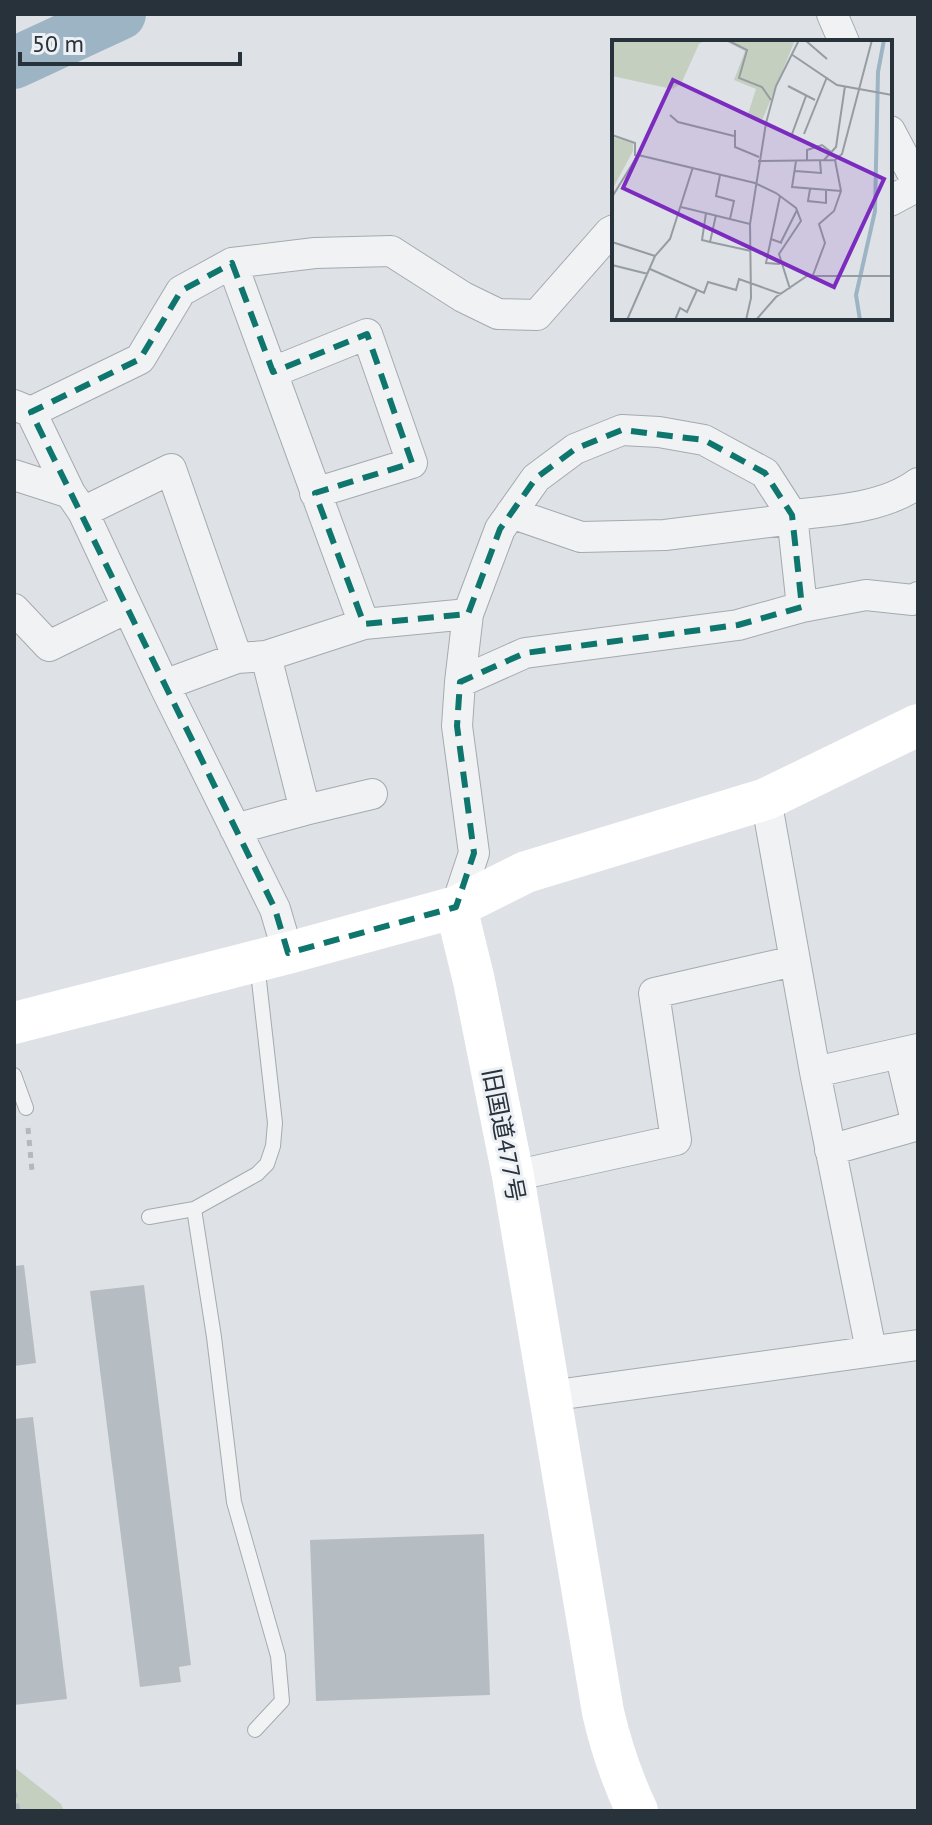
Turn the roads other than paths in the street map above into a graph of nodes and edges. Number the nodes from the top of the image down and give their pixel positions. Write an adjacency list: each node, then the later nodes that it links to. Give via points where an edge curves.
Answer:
1 (832, 14): 2 (street)
2 (843, 40)
3 (892, 135): 4 (street)
4 (918, 185): 5 (street)
5 (892, 200)
6 (612, 231): 7 (street, via 537,315 498,314 391,251)
7 (232, 263): 8 (street); 9 (street, via 181,291 140,359)
8 (273, 372): 12 (street); 12 (street, via 367,334 412,463)
9 (23, 408): 13 (street)
10 (14, 475): 13 (street)
11 (918, 483): 15 (street, via 884,500)
12 (315, 493): 21 (street)
13 (77, 502): 18 (street); 22 (street, via 171,469)
14 (511, 513): 15 (street, via 581,537 665,535); 15 (street, via 545,471 575,449 622,430 704,440 765,473); 20 (street)
15 (792, 517): 17 (street)
16 (918, 597): 17 (street, via 866,595)
17 (802, 607): 23 (street, via 738,625 525,653)
18 (127, 608): 19 (street, via 49,646); 24 (street)
19 (14, 609)
20 (468, 614): 21 (street); 23 (street)
21 (364, 624): 22 (street)
22 (251, 657): 24 (street); 28 (street)
23 (460, 682): 30 (street, via 457,726 474,853)
24 (164, 685): 29 (street)
25 (918, 725): 27 (street)
26 (372, 794): 28 (street)
27 (766, 799): 30 (street, via 526,872); 32 (street)
28 (305, 810): 29 (street)
29 (235, 829): 31 (street, via 275,909)
30 (456, 907): 31 (street); 40 (street, 旧国道477号)
31 (272, 957): 33 (street); 41 (lane, via 273,1146 257,1174)
32 (794, 961): 35 (street); 40 (street, via 654,993 676,1140)
33 (14, 1023)
34 (909, 1051): 35 (street); 38 (street)
35 (815, 1072): 39 (street)
36 (14, 1075): 37 (lane)
37 (26, 1108)
38 (918, 1125): 39 (street)
39 (830, 1150): 44 (street)
40 (513, 1176): 45 (street, 旧国道477号)
41 (194, 1209): 42 (lane); 46 (lane, via 234,1502 278,1656 282,1701)
42 (149, 1217)
43 (918, 1345): 44 (street)
44 (871, 1350): 45 (street)
45 (549, 1396): 47 (street, 旧国道477号, via 603,1712 611,1748)
46 (255, 1730)
47 (637, 1811)

